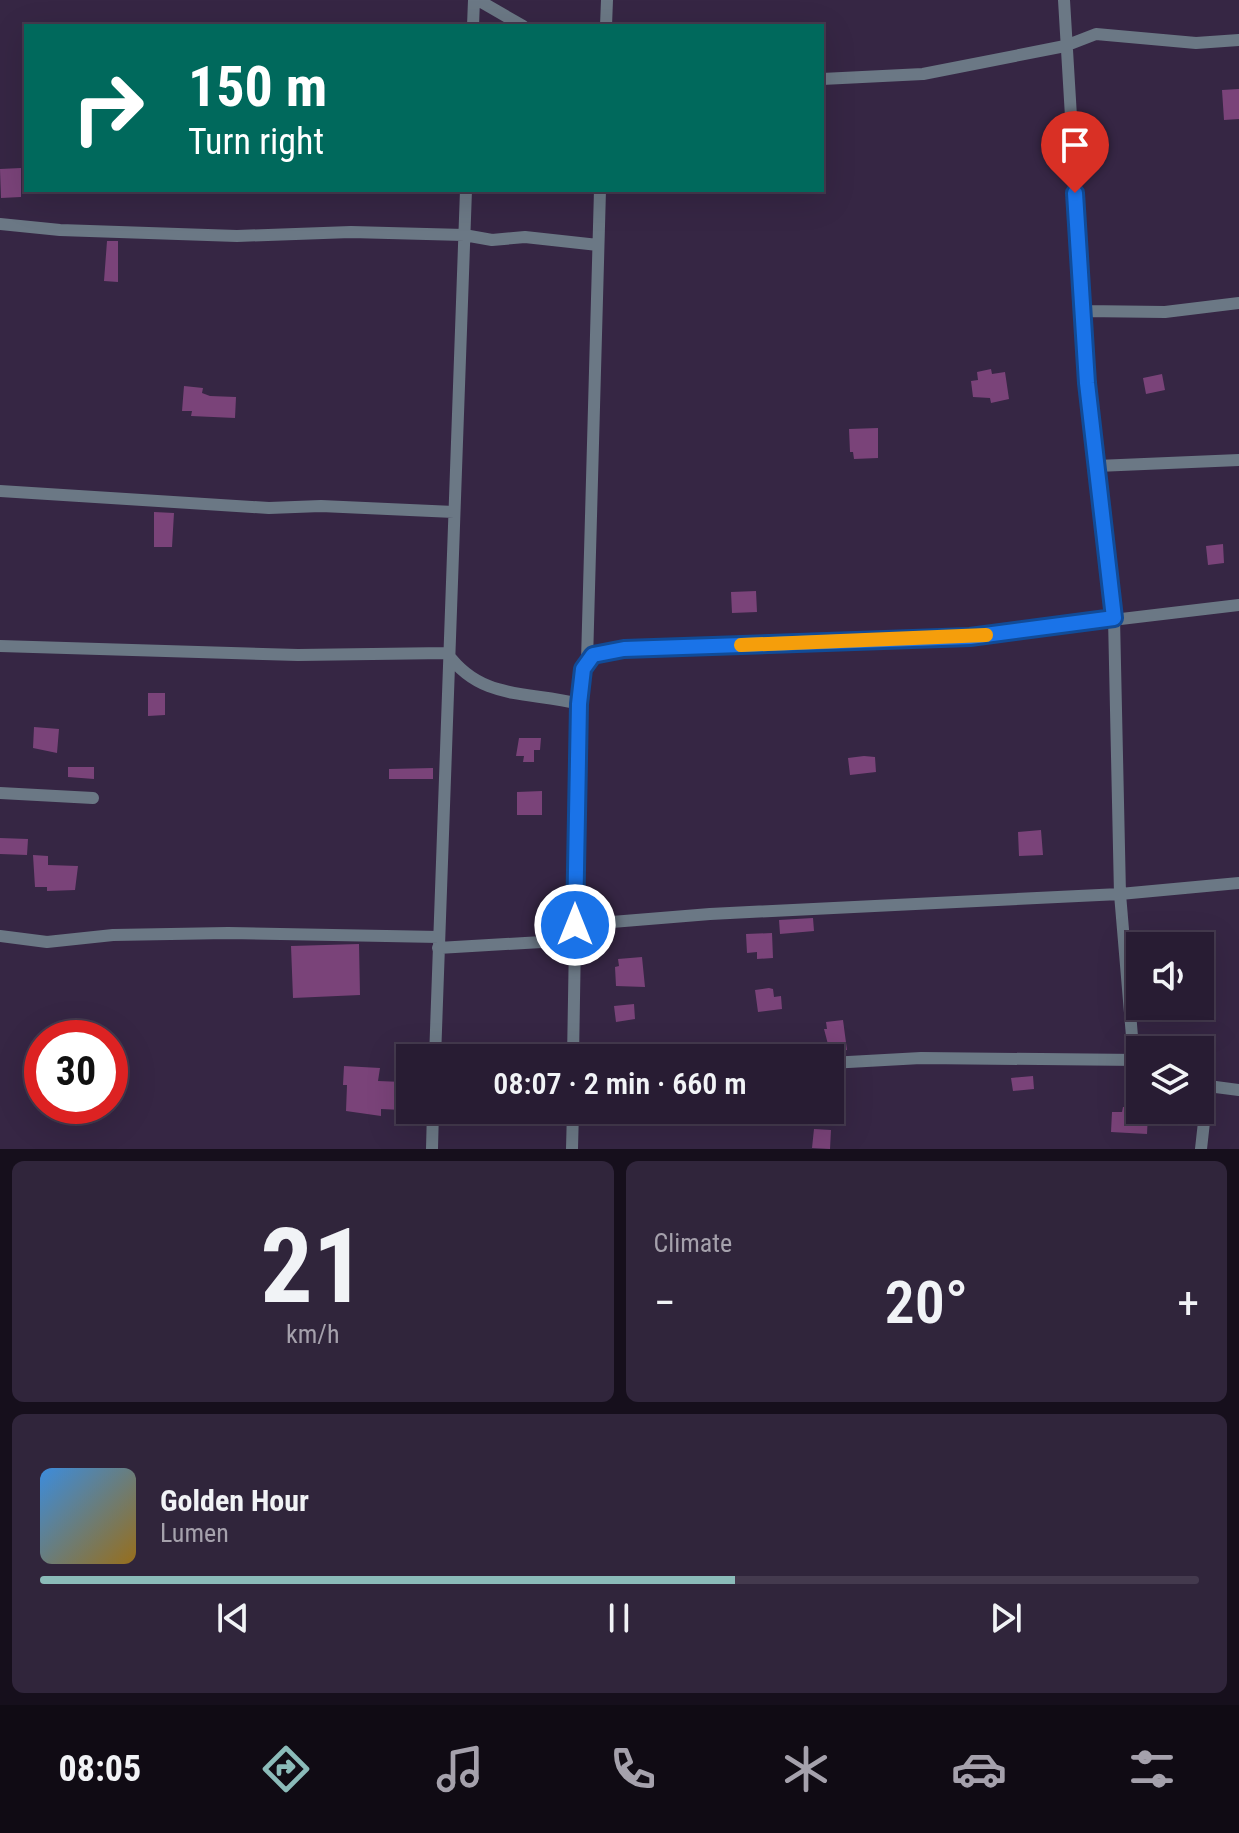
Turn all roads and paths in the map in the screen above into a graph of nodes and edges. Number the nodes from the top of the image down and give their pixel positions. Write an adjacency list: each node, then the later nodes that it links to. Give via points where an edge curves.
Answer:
1 (476, 0): 4 (street); 5 (street)
2 (607, 0): 6 (street)
3 (1064, 0): 8 (street)
4 (473, 24)
5 (519, 24)
6 (606, 24)
7 (1239, 40): 8 (street, via 1196,43 1096,34)
8 (1065, 46): 9 (street, via 923,74); 16 (street)
9 (824, 79)
10 (466, 192): 13 (street)
11 (600, 192): 14 (street)
12 (0, 224): 13 (street, via 237,236)
13 (464, 235): 14 (street); 20 (street)
14 (598, 245): 25 (street)
15 (1239, 303): 16 (street, via 1165,312)
16 (1083, 311): 18 (street)
17 (1239, 460): 18 (street)
18 (1097, 466): 22 (street)
19 (0, 491): 20 (street, via 269,508)
20 (454, 512): 24 (street)
21 (1239, 605): 22 (street)
22 (1114, 618): 25 (street, via 970,637 624,649); 30 (street)
23 (0, 646): 24 (street, via 298,655)
24 (447, 653): 26 (street, via 460,672 488,687); 34 (street)
25 (587, 661): 26 (street)
26 (579, 704): 31 (street)
27 (0, 793): 28 (street)
28 (93, 798)
29 (1239, 883): 30 (street)
30 (1120, 894): 31 (street); 35 (street)
31 (575, 925): 33 (street)
32 (0, 936): 34 (street, via 47,942 228,933)
33 (576, 940): 34 (street); 37 (street)
34 (439, 942): 36 (street)
35 (1135, 1036)
36 (435, 1044)
37 (573, 1044)
38 (1126, 1060): 39 (street)
39 (844, 1062)
40 (1214, 1084): 41 (street)
41 (1239, 1090)
42 (433, 1124): 45 (street)
43 (573, 1124): 46 (street)
44 (1202, 1124): 47 (street)
45 (432, 1149)
46 (572, 1149)
47 (1201, 1149)

